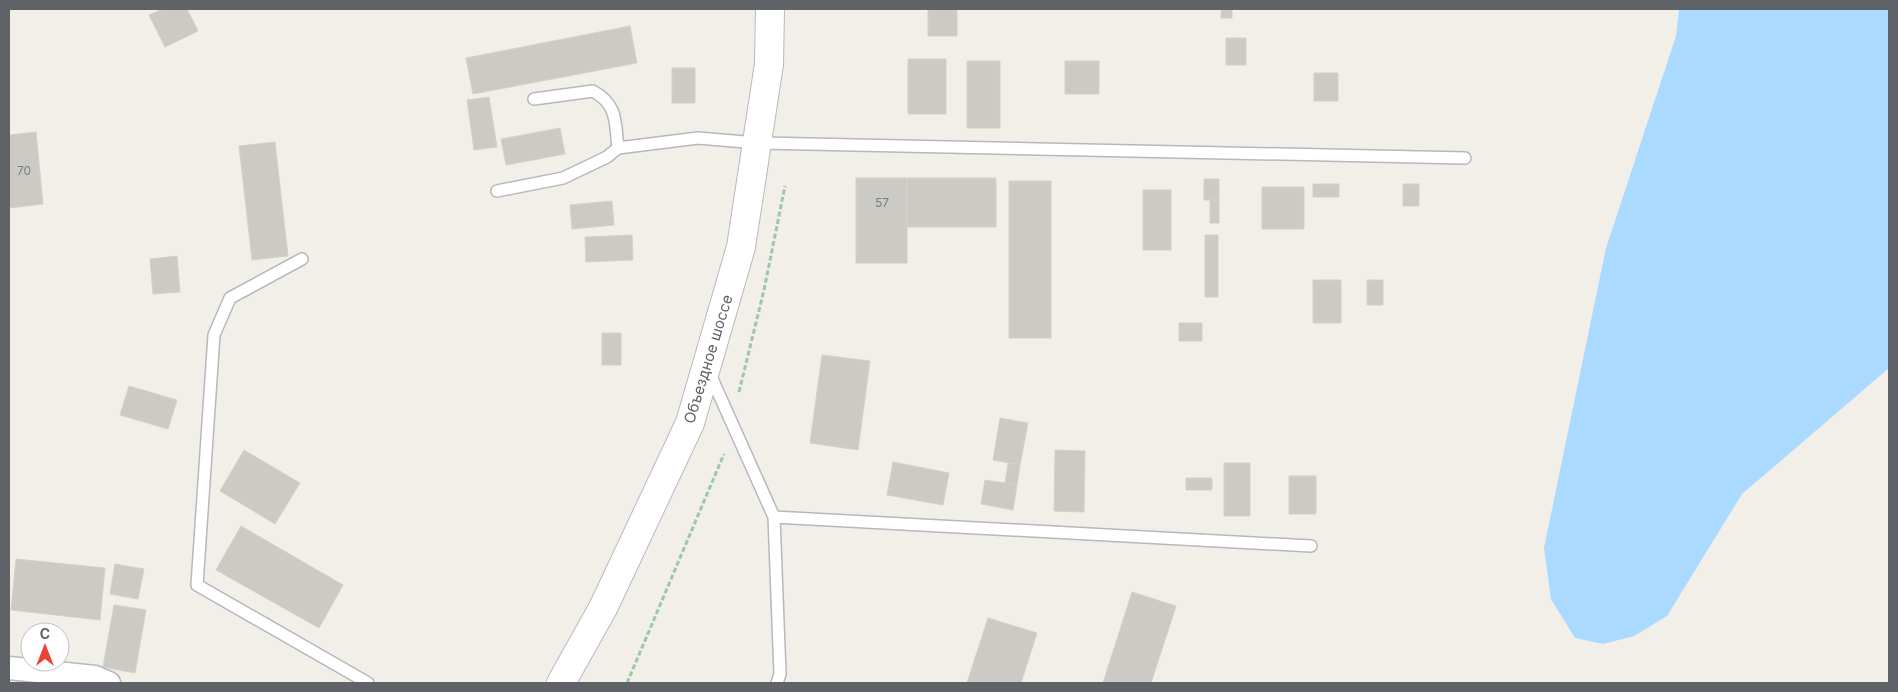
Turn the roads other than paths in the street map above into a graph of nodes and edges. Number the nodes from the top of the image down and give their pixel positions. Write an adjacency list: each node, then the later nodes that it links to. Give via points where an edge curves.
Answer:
1 (770, 9): 3 (main road, Объездное шоссе, via 769,64)
2 (534, 99): 4 (lane, via 593,91 601,95 614,111)
3 (757, 143): 4 (lane, via 698,138); 5 (lane); 8 (main road, Объездное шоссе, via 741,247)
4 (618, 148): 6 (lane, via 607,158 563,178)
5 (1465, 158)
6 (497, 190)
7 (302, 259): 13 (lane, via 230,298 214,335 197,585)
8 (706, 366): 9 (lane); 14 (main road, Объездное шоссе, via 690,423 603,608)
9 (774, 517): 10 (lane); 15 (lane, via 780,674)
10 (1311, 546)
11 (9, 668): 12 (street, via 95,677)
12 (109, 683)
13 (368, 683)
14 (561, 683)
15 (777, 683)

